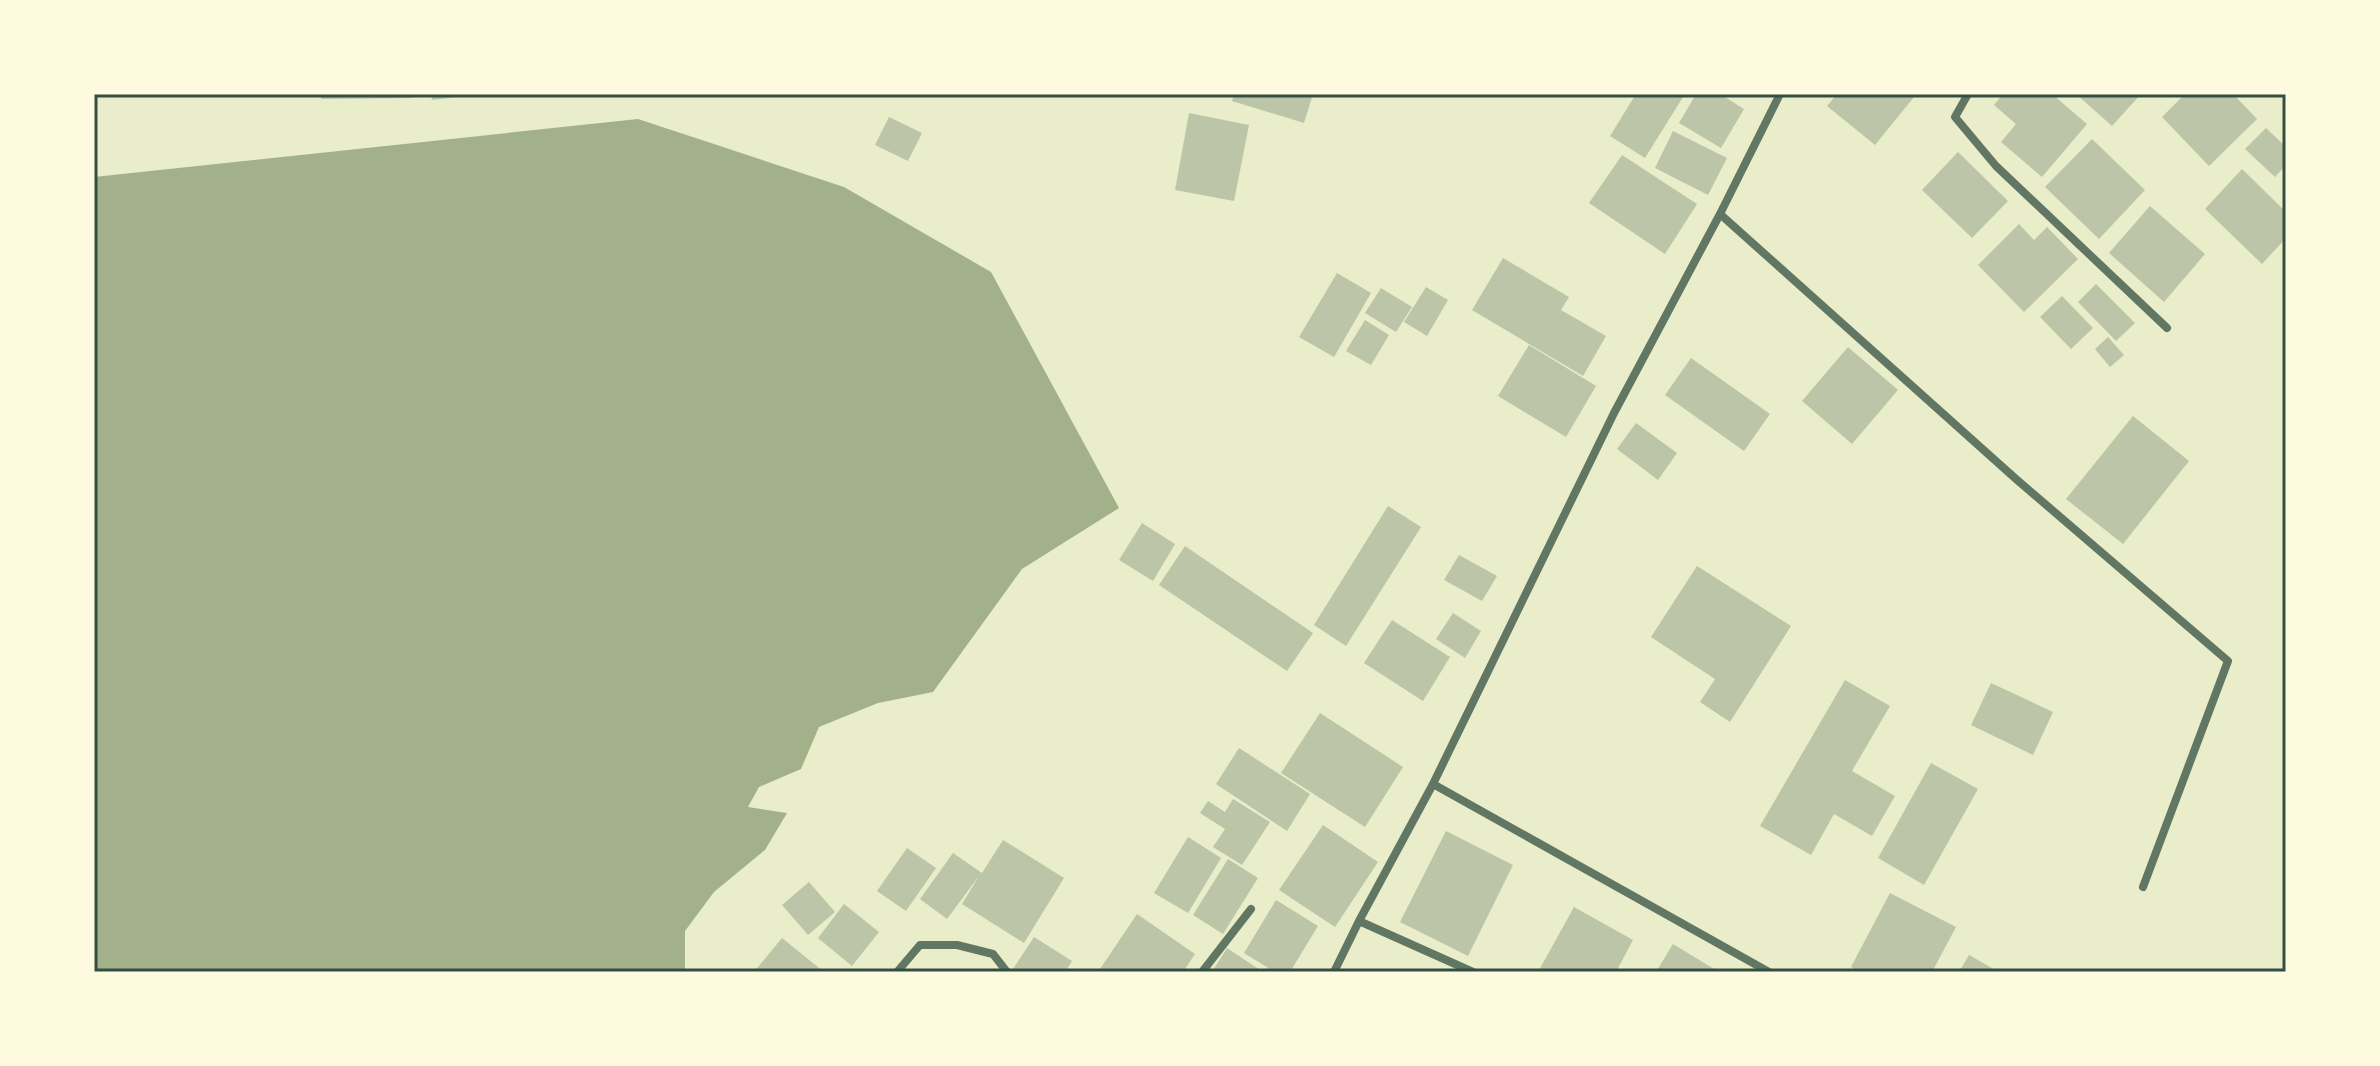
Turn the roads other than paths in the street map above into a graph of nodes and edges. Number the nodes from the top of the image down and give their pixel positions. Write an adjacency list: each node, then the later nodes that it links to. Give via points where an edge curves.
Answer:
1 (1780, 94): 3 (street)
2 (1968, 94): 4 (street, via 1955,117 1996,166)
3 (1720, 214): 5 (street, via 1614,413); 6 (street, via 2228,661)
4 (2167, 328)
5 (1433, 784): 8 (street); 14 (street)
6 (2143, 887)
7 (1251, 909): 11 (street)
8 (1359, 921): 12 (street); 13 (street)
9 (897, 972): 10 (street, via 920,945 957,945 993,954)
10 (1007, 972)
11 (1202, 972)
12 (1334, 972)
13 (1473, 972)
14 (1769, 972)

